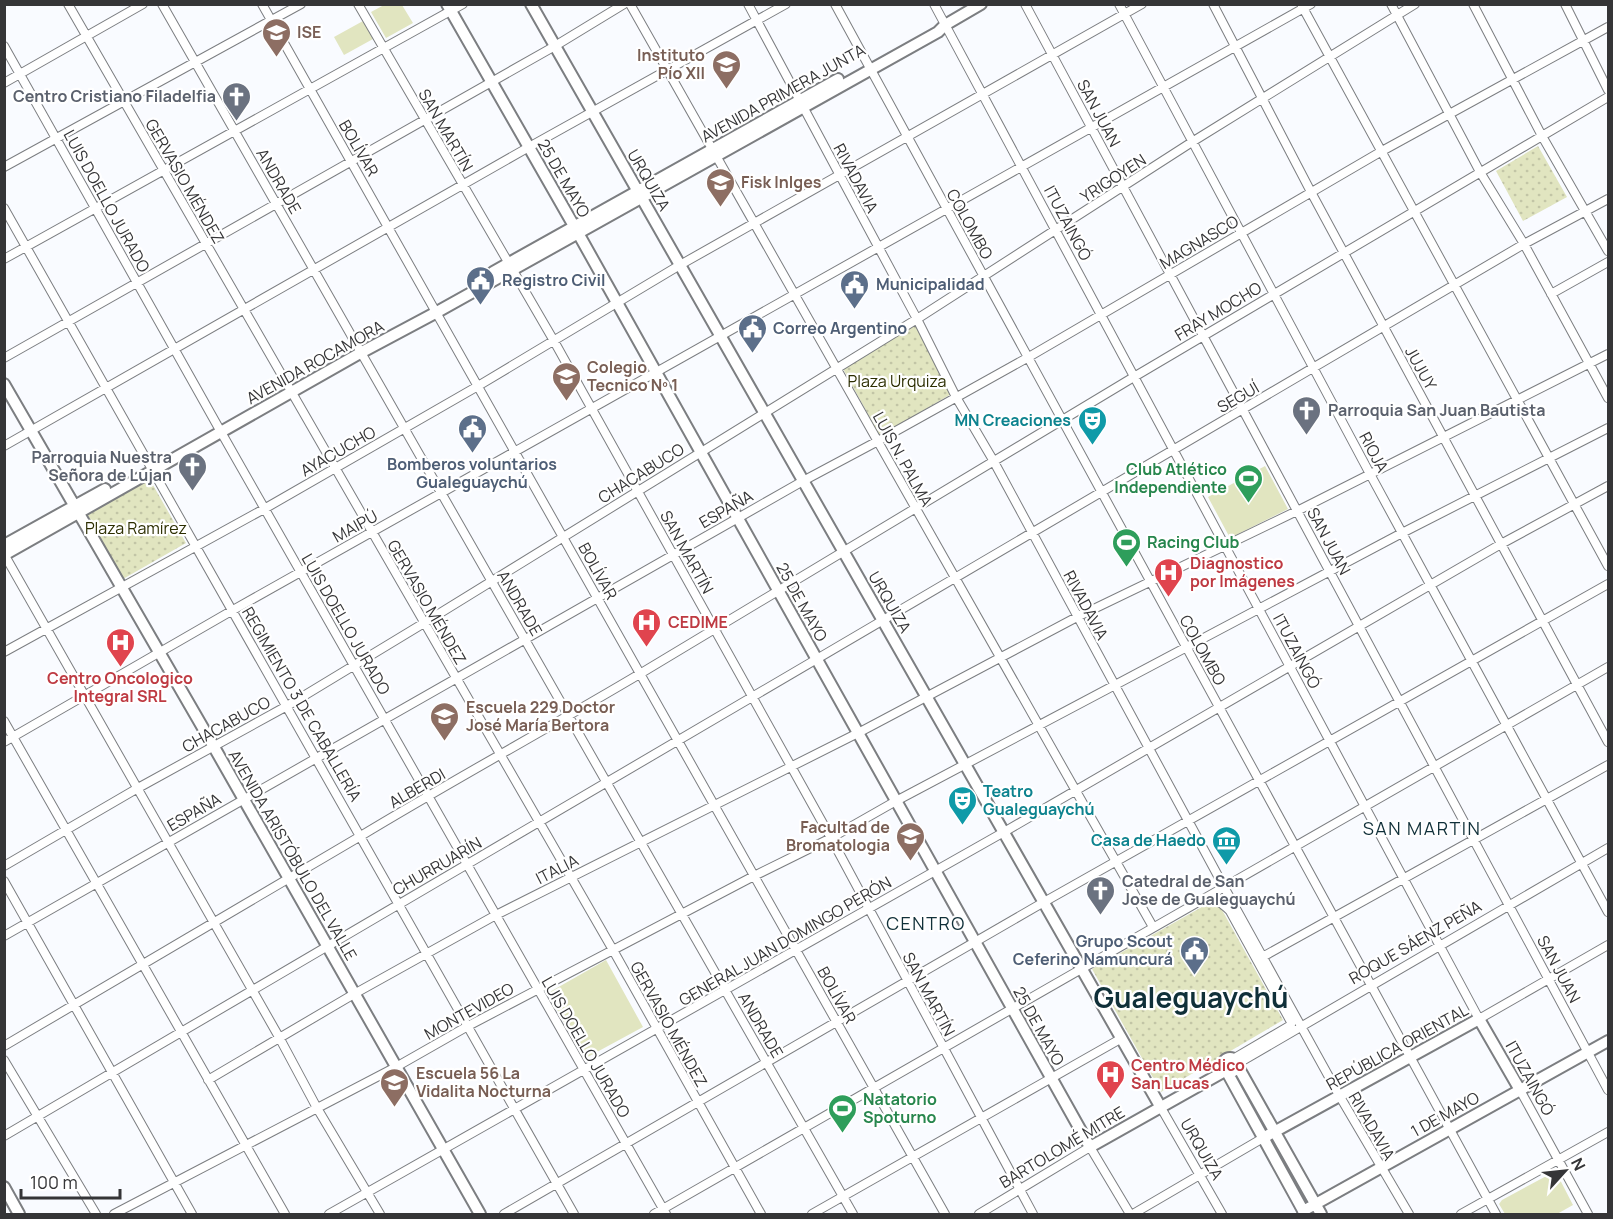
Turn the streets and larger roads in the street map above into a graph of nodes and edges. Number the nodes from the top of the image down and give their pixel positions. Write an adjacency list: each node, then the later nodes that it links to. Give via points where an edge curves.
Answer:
1 (68, 4): 32 (street, GERVASIO MÉNDEZ)
2 (143, 4): 32 (street)
3 (162, 4): 40 (street, ANDRADE)
4 (262, 4): 28 (street, BOLÍVAR)
5 (301, 4): 28 (street)
6 (358, 4): 37 (street, SAN MARTÍN)
7 (463, 4): 25 (street)
8 (531, 4): 35 (street, URQUIZA)
9 (624, 4): 35 (street)
10 (630, 4): 42 (street, LUIS N. PALMA)
11 (748, 4): 29 (street, RIVADAVIA)
12 (786, 4): 29 (street)
13 (835, 4): 41 (street, COLOMBO)
14 (934, 4): 30 (street, ITUZAINGÓ)
15 (981, 4): 30 (street, AVENIDA PRIMERA JUNTA)
16 (1025, 4): 38 (street, SAN JUAN)
17 (1119, 4): 26 (street, RIOJA)
18 (1142, 4): 26 (street, AYACUCHO)
19 (1213, 4): 36 (street, JUJUY)
20 (1391, 4): 27 (street)
21 (1414, 4): 27 (street, YRIGOYEN)
22 (1473, 4): 44 (street)
23 (1564, 4): 33 (street)
24 (1305, 6): 36 (street, MAIPÚ); 39 (street)
25 (448, 8): 37 (street); 45 (street, 25 DE MAYO)
26 (1124, 15): 38 (street, AYACUCHO); 47 (street, RIOJA)
27 (1397, 15): 39 (street, YRIGOYEN); 56 (street)
28 (271, 21): 40 (street); 48 (street, BOLÍVAR)
29 (756, 21): 42 (street); 54 (street, RIVADAVIA)
30 (945, 25): 41 (street, AVENIDA PRIMERA JUNTA, via 934,26); 50 (street, ITUZAINGÓ)
31 (1608, 27): 33 (street, MAGNASCO)
32 (86, 37): 43 (street); 53 (street, GERVASIO MÉNDEZ)
33 (1582, 41): 44 (street, MAGNASCO); 49 (street)
34 (4, 46): 43 (street, LUIS DOELLO JURADO)
35 (555, 46): 45 (street); 55 (street, URQUIZA)
36 (1235, 47): 47 (street, MAIPÚ); 52 (street, JUJUY)
37 (383, 48): 48 (street); 57 (street, SAN MARTÍN)
38 (1053, 55): 50 (street, AYACUCHO); 58 (street, SAN JUAN)
39 (1330, 56): 52 (street, YRIGOYEN); 65 (street)
40 (195, 62): 53 (street); 59 (street, ANDRADE)
41 (868, 66): 54 (street, AVENIDA PRIMERA JUNTA); 61 (street, COLOMBO)
42 (668, 70): 55 (street); 66 (street, LUIS N. PALMA)
43 (20, 74): 46 (street); 62 (street, LUIS DOELLO JURADO)
44 (1514, 80): 56 (street, MAGNASCO); 60 (street)
45 (491, 81): 57 (street); 64 (street, 25 DE MAYO)
46 (4, 83)
47 (1163, 87): 58 (street, MAIPÚ); 63 (street, RIOJA)
48 (310, 89): 59 (street); 67 (street, BOLÍVAR)
49 (1608, 90)
50 (982, 95): 61 (street, AYACUCHO); 69 (street, ITUZAINGÓ)
51 (1608, 97): 60 (street, FRAY MOCHO)
52 (1263, 100): 63 (street, YRIGOYEN); 75 (street, JUJUY)
53 (124, 102): 62 (street); 70 (street, GERVASIO MÉNDEZ)
54 (801, 104): 66 (street, AVENIDA PRIMERA JUNTA); 72 (street, RIVADAVIA)
55 (592, 111): 64 (street); 76 (street, URQUIZA)
56 (1451, 114): 65 (street, MAGNASCO); 71 (street)
57 (424, 119): 67 (street); 73 (street, SAN MARTÍN)
58 (1091, 128): 69 (street, MAIPÚ); 74 (street, SAN JUAN)
59 (235, 131): 70 (street); 78 (street, ANDRADE)
60 (1542, 136): 71 (street, FRAY MOCHO); 83 (street)
61 (907, 137): 72 (street, AYACUCHO); 81 (street, COLOMBO)
62 (56, 139): 68 (street); 80 (street, LUIS DOELLO JURADO)
63 (1192, 142): 74 (street, YRIGOYEN); 88 (street, RIOJA)
64 (529, 147): 73 (street); 86 (street, 25 DE MAYO)
65 (1382, 151): 75 (street, MAGNASCO); 82 (street)
66 (715, 152): 76 (street, AVENIDA PRIMERA JUNTA); 84 (street, LUIS N. PALMA)
67 (351, 161): 78 (street); 85 (street, BOLÍVAR)
68 (4, 167)
69 (1021, 167): 81 (street, MAIPÚ); 87 (street, ITUZAINGÓ)
70 (163, 170): 80 (street); 89 (street, GERVASIO MÉNDEZ)
71 (1480, 172): 82 (street, FRAY MOCHO); 90 (street)
72 (839, 175): 84 (street, AYACUCHO); 92 (street, RIVADAVIA)
73 (463, 185): 85 (street); 98 (street, SAN MARTÍN)
74 (1123, 187): 87 (street, YRIGOYEN); 100 (street, SAN JUAN)
75 (1311, 192): 88 (street, MAGNASCO); 94 (street, JUJUY)
76 (639, 194): 86 (street, AVENIDA ROCAMORA); 97 (street, URQUIZA)
77 (1608, 199): 83 (street, SEGUÍ)
78 (276, 203): 89 (street); 99 (street, ANDRADE)
79 (4, 208): 91 (street, REGIMIENTO 3 DE CABALLERÍA)
80 (95, 208): 91 (street); 102 (street, LUIS DOELLO JURADO)
81 (946, 209): 92 (street, MAIPÚ); 101 (street, COLOMBO)
82 (1414, 210): 94 (street, FRAY MOCHO); 103 (street)
83 (1585, 212): 90 (street, SEGUÍ); 93 (street)
84 (755, 222): 97 (street, AYACUCHO); 105 (street, LUIS N. PALMA)
85 (388, 227): 99 (street); 109 (street, BOLÍVAR)
86 (576, 229): 98 (street, AVENIDA ROCAMORA); 107 (street, 25 DE MAYO)
87 (1056, 231): 101 (street, YRIGOYEN); 110 (street, ITUZAINGÓ)
88 (1241, 232): 100 (street, MAGNASCO); 104 (street, RIOJA)
89 (206, 243): 102 (street); 108 (street, GERVASIO MÉNDEZ)
90 (1524, 244): 103 (street, SEGUÍ); 106 (street)
91 (26, 246): 95 (street); 112 (street, REGIMIENTO 3 DE CABALLERÍA)
92 (878, 247): 105 (street, MAIPÚ); 111 (street, RIVADAVIA)
93 (1608, 251)
94 (1343, 252): 104 (street, FRAY MOCHO); 113 (street, JUJUY)
95 (4, 259)
96 (1608, 262): 106 (street)
97 (680, 265): 107 (street, AYACUCHO); 114 (street, URQUIZA)
98 (511, 266): 109 (street, AVENIDA ROCAMORA); 116 (street, SAN MARTÍN)
99 (314, 269): 108 (street); 118 (street, ANDRADE)
100 (1170, 274): 110 (street, MAGNASCO); 115 (street, SAN JUAN)
101 (983, 277): 111 (street, YRIGOYEN); 121 (street, COLOMBO)
102 (137, 282): 112 (street); 117 (street, LUIS DOELLO JURADO)
103 (1455, 285): 113 (street, SEGUÍ); 133 (street)
104 (1273, 293): 115 (street, FRAY MOCHO); 124 (street, RIOJA)
105 (795, 294): 114 (street, MAIPÚ); 123 (street, LUIS N. PALMA)
106 (1551, 294): 122 (street)
107 (617, 304): 116 (street, AYACUCHO); 125 (street, 25 DE MAYO)
108 (244, 309): 117 (street); 130 (street, GERVASIO MÉNDEZ)
109 (435, 309): 118 (street, AVENIDA ROCAMORA); 128 (street, BOLÍVAR)
110 (1100, 316): 121 (street, MAGNASCO); 126 (street, ITUZAINGÓ)
111 (916, 319): 123 (street, YRIGOYEN); 131 (street, RIVADAVIA)
112 (69, 321): 120 (street); 129 (street, REGIMIENTO 3 DE CABALLERÍA)
113 (1383, 327): 124 (street, SEGUÍ); 142 (street, JUJUY)
114 (721, 336): 125 (street, MAIPÚ); 136 (street, URQUIZA)
115 (1203, 336): 126 (street, FRAY MOCHO); 135 (street, SAN JUAN)
116 (554, 341): 128 (street, AYACUCHO); 134 (street, SAN MARTÍN)
117 (174, 349): 129 (street); 140 (street, LUIS DOELLO JURADO)
118 (360, 350): 130 (street, AVENIDA ROCAMORA); 138 (street, ANDRADE)
119 (1608, 354): 122 (street, ITALIA)
120 (4, 358)
121 (1027, 358): 131 (street, MAGNASCO); 137 (street, COLOMBO)
122 (1589, 364): 132 (street); 133 (street, ITALIA)
123 (837, 368): 136 (street, YRIGOYEN); 143 (street, LUIS N. PALMA)
124 (1313, 368): 135 (street, SEGUÍ); 152 (street, RIOJA)
125 (656, 372): 134 (street, MAIPÚ); 147 (street, 25 DE MAYO)
126 (1133, 377): 137 (street, FRAY MOCHO); 145 (street, ITUZAINGÓ)
127 (4, 384): 141 (street, AVENIDA ARISTÓBULO DEL VALLE)
128 (478, 386): 138 (street, AYACUCHO); 146 (street, BOLÍVAR)
129 (107, 387): 141 (street); 150 (street, REGIMIENTO 3 DE CABALLERÍA)
130 (290, 389): 140 (street, AVENIDA ROCAMORA); 151 (street, GERVASIO MÉNDEZ)
131 (956, 397): 143 (street, MAGNASCO); 149 (street, RIVADAVIA)
132 (1608, 398)
133 (1517, 399): 142 (street, ITALIA); 148 (street)
134 (592, 408): 146 (street, MAIPÚ); 155 (street, SAN MARTÍN)
135 (1242, 410): 145 (street, SEGUÍ); 163 (street, SAN JUAN)
136 (765, 413): 147 (street, CHACABUCO); 153 (street, URQUIZA)
137 (1061, 420): 149 (street, FRAY MOCHO); 156 (street, COLOMBO)
138 (405, 427): 151 (street, AYACUCHO); 157 (street, ANDRADE)
139 (1608, 428): 148 (street, MONTEVIDEO)
140 (219, 429): 150 (street, AVENIDA ROCAMORA); 161 (street, LUIS DOELLO JURADO)
141 (31, 431): 144 (street); 160 (street, AVENIDA ARISTÓBULO DEL VALLE)
142 (1443, 436): 152 (street, ITALIA); 158 (street, JUJUY)
143 (878, 441): 153 (street, MAGNASCO); 162 (street, LUIS N. PALMA)
144 (4, 446)
145 (1172, 451): 156 (street, SEGUÍ); 171 (street, ITUZAINGÓ)
146 (515, 452): 157 (street, MAIPÚ); 168 (street, BOLÍVAR)
147 (701, 452): 155 (street, CHACABUCO); 164 (street, 25 DE MAYO)
148 (1549, 458): 158 (street, MONTEVIDEO); 159 (street)
149 (993, 460): 162 (street, FRAY MOCHO); 167 (street, RIVADAVIA)
150 (152, 466): 160 (street, AVENIDA ROCAMORA); 172 (street, REGIMIENTO 3 DE CABALLERÍA)
151 (335, 469): 161 (street, AYACUCHO); 165 (street, GERVASIO MÉNDEZ)
152 (1370, 474): 163 (street, ITALIA); 166 (street, RIOJA)
153 (803, 481): 164 (street, ESPAÑA); 173 (street, URQUIZA)
154 (1608, 486): 159 (street, GENERAL JUAN DOMINGO PERÓN)
155 (638, 491): 168 (street, CHACABUCO); 175 (street, SAN MARTÍN)
156 (1101, 492): 167 (street, SEGUÍ); 181 (street, COLOMBO)
157 (442, 493): 165 (street, MAIPÚ); 180 (street, ANDRADE)
158 (1474, 495): 166 (street, MONTEVIDEO); 169 (street, JUJUY)
159 (1574, 504): 169 (street, GENERAL JUAN DOMINGO PERÓN); 176 (street)
160 (76, 509): 170 (street, AVENIDA ROCAMORA); 174 (street, AVENIDA ROCAMORA); 184 (street, AVENIDA ARISTÓBULO DEL VALLE)
161 (264, 509): 172 (street, AYACUCHO); 178 (street, LUIS DOELLO JURADO)
162 (915, 509): 173 (street, FRAY MOCHO); 179 (street, LUIS N. PALMA)
163 (1297, 511): 171 (street, ITALIA); 177 (street, SAN JUAN)
164 (738, 518): 175 (street, ESPAÑA); 185 (street, 25 DE MAYO)
165 (371, 532): 178 (street, MAIPÚ); 192 (street, GERVASIO MÉNDEZ)
166 (1402, 532): 177 (street, MONTEVIDEO); 183 (street, RIOJA)
167 (1032, 533): 179 (street, SEGUÍ); 189 (street, RIVADAVIA)
168 (564, 537): 180 (street, CHACABUCO); 186 (street, BOLÍVAR)
169 (1501, 544): 183 (street, GENERAL JUAN DOMINGO PERÓN); 191 (street, JUJUY)
170 (4, 545)
171 (1224, 545): 181 (street, ITALIA); 187 (street, ITUZAINGÓ)
172 (196, 547): 184 (street, AYACUCHO); 188 (street, REGIMIENTO 3 DE CABALLERÍA)
173 (842, 551): 185 (street, ALBERDI); 190 (street, URQUIZA)
174 (5, 554): 194 (street)
175 (673, 555): 186 (street, ESPAÑA); 195 (street, SAN MARTÍN)
176 (1608, 566)
177 (1329, 571): 187 (street, MONTEVIDEO); 193 (street, SAN JUAN)
178 (301, 572): 188 (street, MAIPÚ); 203 (street, LUIS DOELLO JURADO)
179 (956, 577): 190 (street, SEGUÍ); 200 (street, LUIS N. PALMA)
180 (492, 581): 192 (street, CHACABUCO); 196 (street, ANDRADE)
181 (1149, 581): 189 (street, ITALIA); 197 (street, COLOMBO)
182 (1608, 584): 191 (street)
183 (1431, 585): 193 (street, GENERAL JUAN DOMINGO PERÓN); 202 (street, RIOJA)
184 (121, 587): 194 (street, AYACUCHO); 199 (street, AVENIDA ARISTÓBULO DEL VALLE)
185 (778, 588): 195 (street, ALBERDI); 201 (street, 25 DE MAYO)
186 (598, 598): 196 (street, ESPAÑA); 206 (street, BOLÍVAR)
187 (1258, 609): 197 (street, MONTEVIDEO); 204 (street, ITUZAINGÓ)
188 (233, 610): 199 (street, MAIPÚ); 214 (street, REGIMIENTO 3 DE CABALLERÍA)
189 (1077, 617): 200 (street, ITALIA); 209 (street, RIVADAVIA)
190 (883, 620): 201 (street, CHURRUARÍN); 212 (street, URQUIZA)
191 (1543, 621): 202 (street); 208 (street, JUJUY)
192 (424, 623): 203 (street, CHACABUCO); 207 (street, GERVASIO MÉNDEZ)
193 (1359, 627): 204 (street, GENERAL JUAN DOMINGO PERÓN); 213 (street, SAN JUAN)
194 (47, 628): 198 (street, AYACUCHO); 210 (street)
195 (714, 628): 206 (street, ALBERDI); 211 (street, SAN MARTÍN)
196 (525, 639): 207 (street, ESPAÑA); 216 (street, ANDRADE)
197 (1187, 647): 209 (street, MONTEVIDEO); 215 (street, COLOMBO)
198 (4, 652)
199 (159, 654): 210 (street, MAIPÚ); 227 (street, AVENIDA ARISTÓBULO DEL VALLE)
200 (1001, 658): 212 (street, ITALIA); 220 (street, LUIS N. PALMA)
201 (817, 659): 211 (street, CHURRUARÍN); 221 (street, 25 DE MAYO)
202 (1472, 661): 213 (street); 219 (street, RIOJA)
203 (354, 665): 214 (street, CHACABUCO); 217 (street, LUIS DOELLO JURADO)
204 (1289, 667): 215 (street, GENERAL JUAN DOMINGO PERÓN); 224 (street, ITUZAINGÓ)
205 (1608, 668): 208 (street)
206 (640, 673): 216 (street, ALBERDI); 223 (street, BOLÍVAR)
207 (456, 678): 217 (street, ESPAÑA); 229 (street, GERVASIO MÉNDEZ)
208 (1578, 685): 219 (street); 226 (street, JUJUY)
209 (1114, 686): 220 (street, MONTEVIDEO); 228 (street, RIVADAVIA)
210 (86, 695): 222 (street, MAIPÚ); 237 (street)
211 (752, 697): 223 (street, CHURRUARÍN); 233 (street, SAN MARTÍN)
212 (927, 697): 221 (street, ITALIA); 231 (street, URQUIZA)
213 (1400, 701): 224 (street); 234 (street, SAN JUAN)
214 (287, 706): 227 (street, CHACABUCO); 230 (street, REGIMIENTO 3 DE CABALLERÍA)
215 (1219, 708): 228 (street, GENERAL JUAN DOMINGO PERÓN); 235 (street, COLOMBO)
216 (568, 715): 229 (street, ALBERDI); 236 (street, ANDRADE)
217 (384, 719): 230 (street, ESPAÑA); 239 (street, LUIS DOELLO JURADO)
218 (4, 721): 222 (street)
219 (1507, 725): 234 (street); 240 (street, RIOJA)
220 (1040, 726): 231 (street, MONTEVIDEO); 238 (street, LUIS N. PALMA)
221 (858, 733): 233 (street, ITALIA); 242 (street, 25 DE MAYO)
222 (13, 737): 225 (street, MAIPÚ); 247 (street)
223 (678, 740): 236 (street, CHURRUARÍN); 243 (street, BOLÍVAR)
224 (1329, 741): 235 (street); 244 (street, ITUZAINGÓ)
225 (4, 742)
226 (1608, 742)
227 (214, 747): 237 (street, CHACABUCO); 241 (street, AVENIDA ARISTÓBULO DEL VALLE)
228 (1149, 749): 238 (street, GENERAL JUAN DOMINGO PERÓN); 245 (street, RIVADAVIA)
229 (500, 755): 239 (street, ALBERDI); 246 (street, GERVASIO MÉNDEZ)
230 (316, 758): 241 (street, ESPAÑA); 249 (street, REGIMIENTO 3 DE CABALLERÍA)
231 (966, 765): 242 (street, MONTEVIDEO); 248 (street, URQUIZA)
232 (1608, 765): 240 (street)
233 (791, 766): 243 (street, ITALIA); 250 (street, SAN MARTÍN)
234 (1435, 766): 244 (street); 251 (street, SAN JUAN)
235 (1260, 781): 245 (street); 254 (street, COLOMBO)
236 (607, 782): 246 (street, CHURRUARÍN); 253 (street, ANDRADE)
237 (138, 788): 247 (street, CHACABUCO); 252 (street)
238 (1076, 790): 248 (street, GENERAL JUAN DOMINGO PERÓN); 256 (street, LUIS N. PALMA)
239 (428, 797): 249 (street, ALBERDI); 258 (street, LUIS DOELLO JURADO)
240 (1547, 798): 251 (street); 257 (street, RIOJA)
241 (243, 799): 252 (street, ESPAÑA); 263 (street, AVENIDA ARISTÓBULO DEL VALLE)
242 (896, 801): 250 (street, MONTEVIDEO); 260 (street, 25 DE MAYO)
243 (714, 805): 253 (street, ITALIA); 261 (street, BOLÍVAR)
244 (1364, 807): 254 (street); 264 (street, ITUZAINGÓ)
245 (1188, 821): 256 (street); 267 (street, RIVADAVIA)
246 (539, 822): 258 (street, CHURRUARÍN); 262 (street, GERVASIO MÉNDEZ)
247 (66, 830): 259 (street, CHACABUCO); 266 (street)
248 (1004, 832): 260 (street, GENERAL JUAN DOMINGO PERÓN); 269 (street, URQUIZA)
249 (361, 835): 263 (street, ALBERDI); 270 (street, REGIMIENTO 3 DE CABALLERÍA)
250 (831, 838): 261 (street, MONTEVIDEO); 272 (street, SAN MARTÍN)
251 (1474, 840): 264 (street); 271 (street, SAN JUAN)
252 (169, 842): 266 (street, ESPAÑA); 277 (street)
253 (641, 842): 262 (street, ITALIA); 274 (street, ANDRADE)
254 (1295, 846): 267 (street); 276 (street, COLOMBO)
255 (1608, 848): 257 (street, ROQUE SÁENZ PEÑA)
256 (1116, 861): 269 (street); 279 (street, LUIS N. PALMA)
257 (1582, 863): 271 (street, ROQUE SÁENZ PEÑA); 273 (street, RIOJA)
258 (467, 864): 270 (street, CHURRUARÍN); 275 (street, LUIS DOELLO JURADO)
259 (4, 866)
260 (936, 871): 272 (street, GENERAL JUAN DOMINGO PERÓN); 281 (street, 25 DE MAYO)
261 (754, 876): 274 (street, MONTEVIDEO); 286 (street, BOLÍVAR)
262 (571, 877): 275 (street, ITALIA); 285 (street, GERVASIO MÉNDEZ)
263 (290, 880): 277 (street, ALBERDI); 284 (street, AVENIDA ARISTÓBULO DEL VALLE)
264 (1404, 880): 276 (street); 282 (street, ITUZAINGÓ)
265 (4, 881): 278 (street)
266 (96, 884): 278 (street, ESPAÑA); 289 (street)
267 (1224, 887): 268 (street); 288 (street, RIVADAVIA)
268 (1203, 899): 279 (street); 288 (street, RIVADAVIA, via 1222,903 1230,911)
269 (1044, 902): 281 (street); 290 (street, URQUIZA)
270 (399, 904): 284 (street, CHURRUARÍN); 287 (street, REGIMIENTO 3 DE CABALLERÍA)
271 (1509, 905): 282 (street, ROQUE SÁENZ PEÑA); 291 (street, SAN JUAN)
272 (868, 909): 286 (street, GENERAL JUAN DOMINGO PERÓN); 292 (street, SAN MARTÍN)
273 (1608, 912)
274 (682, 914): 285 (street, MONTEVIDEO); 296 (street, ANDRADE)
275 (496, 915): 287 (street, ITALIA); 294 (street, LUIS DOELLO JURADO)
276 (1334, 919): 288 (street); 293 (street, COLOMBO)
277 (214, 922): 289 (street, ALBERDI); 295 (street)
278 (27, 923): 280 (street, ESPAÑA); 298 (street)
279 (1153, 927): 290 (street)
280 (4, 936)
281 (975, 942): 292 (street); 299 (street, 25 DE MAYO)
282 (1439, 945): 293 (street, ROQUE SÁENZ PEÑA); 300 (street, ITUZAINGÓ)
283 (1608, 945): 291 (street, REPÚBLICA ORIENTAL)
284 (328, 947): 295 (street, CHURRUARÍN); 297 (street, AVENIDA ARISTÓBULO DEL VALLE)
285 (613, 950): 294 (street, MONTEVIDEO); 304 (street, GERVASIO MÉNDEZ)
286 (796, 950): 296 (street, GENERAL JUAN DOMINGO PERÓN); 301 (street, BOLÍVAR)
287 (427, 954): 297 (street, ITALIA); 302 (street, REGIMIENTO 3 DE CABALLERÍA)
288 (1260, 959): 303 (street, RIVADAVIA); 315 (street, RIVADAVIA, via 1291,1025)
289 (143, 966): 298 (street, ALBERDI); 305 (street)
290 (1081, 968): 299 (street); 307 (street, URQUIZA)
291 (1550, 980): 300 (street, REPÚBLICA ORIENTAL); 311 (street, SAN JUAN)
292 (907, 982): 301 (street); 310 (street, SAN MARTÍN)
293 (1371, 985): 303 (street, ROQUE SÁENZ PEÑA); 312 (street, COLOMBO)
294 (538, 989): 302 (street, MONTEVIDEO); 318 (street, LUIS DOELLO JURADO)
295 (253, 990): 305 (street, CHURRUARÍN); 306 (street)
296 (725, 990): 304 (street, GENERAL JUAN DOMINGO PERÓN); 314 (street, ANDRADE)
297 (354, 994): 306 (street, ITALIA); 316 (street, AVENIDA ARISTÓBULO DEL VALLE)
298 (74, 1006): 309 (street, ALBERDI); 319 (street)
299 (1012, 1008): 310 (street); 320 (street, 25 DE MAYO)
300 (1479, 1019): 312 (street, REPÚBLICA ORIENTAL); 323 (street, ITUZAINGÓ)
301 (837, 1022): 314 (street); 322 (street, BOLÍVAR)
302 (468, 1026): 316 (street, MONTEVIDEO); 330 (street, REGIMIENTO 3 DE CABALLERÍA)
303 (1300, 1026): 315 (street, ROQUE SÁENZ PEÑA); 326 (street, RIVADAVIA)
304 (657, 1029): 318 (street, GENERAL JUAN DOMINGO PERÓN); 327 (street, GERVASIO MÉNDEZ)
305 (181, 1032): 319 (street, CHURRUARÍN); 321 (street)
306 (279, 1037): 321 (street, ITALIA); 329 (street)
307 (1122, 1038): 320 (street); 325 (street, URQUIZA)
308 (1608, 1041): 311 (street, 1 DE MAYO)
309 (4, 1046)
310 (944, 1049): 322 (street); 332 (street, SAN MARTÍN)
311 (1588, 1053): 323 (street, 1 DE MAYO); 324 (street, SAN JUAN)
312 (1409, 1056): 326 (street, REPÚBLICA ORIENTAL); 334 (street, COLOMBO)
313 (4, 1060): 331 (street)
314 (767, 1063): 327 (street); 333 (street, ANDRADE)
315 (1236, 1063): 317 (street, via 1234,1071); 335 (street)
316 (396, 1067): 329 (street, MONTEVIDEO); 342 (street, AVENIDA ARISTÓBULO DEL VALLE)
317 (1225, 1069): 325 (street, via 1170,1096); 328 (street); 338 (street)
318 (584, 1070): 330 (street, GENERAL JUAN DOMINGO PERÓN); 339 (street, LUIS DOELLO JURADO)
319 (112, 1073): 331 (street, CHURRUARÍN); 348 (street)
320 (1052, 1078): 332 (street); 341 (street, 25 DE MAYO)
321 (208, 1080): 340 (street)
322 (874, 1088): 333 (street); 343 (street, BOLÍVAR)
323 (1520, 1090): 334 (street, 1 DE MAYO); 344 (street, ITUZAINGÓ)
324 (1608, 1090)
325 (1153, 1092): 328 (street, URQUIZA)
326 (1339, 1095): 335 (street, REPÚBLICA ORIENTAL); 345 (street, RIVADAVIA)
327 (698, 1102): 339 (street); 346 (street, GERVASIO MÉNDEZ)
328 (1160, 1106): 341 (street, BARTOLOMÉ MITRE); 347 (street, URQUIZA)
329 (317, 1107): 340 (street, MONTEVIDEO); 352 (street)
330 (515, 1109): 342 (street, GENERAL JUAN DOMINGO PERÓN); 349 (street, REGIMIENTO 3 DE CABALLERÍA)
331 (38, 1117): 337 (street, CHURRUARÍN); 359 (street)
332 (980, 1119): 343 (street); 351 (street, SAN MARTÍN)
333 (804, 1128): 346 (street); 353 (street, ANDRADE)
334 (1449, 1129): 345 (street, 1 DE MAYO); 354 (street, COLOMBO)
335 (1275, 1131): 338 (street, REPÚBLICA ORIENTAL); 355 (street)
336 (1608, 1132): 344 (street)
337 (4, 1136)
338 (1263, 1138): 347 (street, REPÚBLICA ORIENTAL); 357 (street)
339 (626, 1144): 349 (street); 356 (street, LUIS DOELLO JURADO)
340 (246, 1145): 348 (street, MONTEVIDEO); 362 (street)
341 (1090, 1147): 351 (street, BARTOLOMÉ MITRE); 375 (street, 25 DE MAYO)
342 (443, 1151): 352 (street, GENERAL JUAN DOMINGO PERÓN); 365 (street, AVENIDA ARISTÓBULO DEL VALLE)
343 (913, 1157): 353 (street); 372 (street, BOLÍVAR)
344 (1558, 1160): 354 (street); 380 (street, ITUZAINGÓ)
345 (1381, 1167): 355 (street, 1 DE MAYO); 377 (street, RIVADAVIA)
346 (735, 1168): 356 (street); 369 (street, GERVASIO MÉNDEZ)
347 (1200, 1175): 375 (street, REPÚBLICA ORIENTAL); 376 (street, URQUIZA)
348 (174, 1183): 360 (street, MONTEVIDEO); 361 (street)
349 (557, 1184): 366 (street); 367 (street, REGIMIENTO 3 DE CABALLERÍA)
350 (4, 1187): 358 (street)
351 (1019, 1190): 373 (street, BARTOLOMÉ MITRE); 374 (street, SAN MARTÍN)
352 (367, 1193): 363 (street, GENERAL JUAN DOMINGO PERÓN); 364 (street)
353 (843, 1197): 370 (street); 371 (street, ANDRADE)
354 (1488, 1200): 378 (street); 379 (street, COLOMBO)
355 (1318, 1210): 357 (street, 1 DE MAYO)
356 (664, 1212): 368 (street)
357 (1302, 1214)
358 (19, 1215)
359 (96, 1215)
360 (114, 1215)
361 (192, 1215)
362 (285, 1215)
363 (329, 1215)
364 (380, 1215)
365 (480, 1215)
366 (504, 1215)
367 (574, 1215)
368 (654, 1215)
369 (761, 1215)
370 (812, 1215)
371 (853, 1215)
372 (945, 1215)
373 (979, 1215)
374 (1033, 1215)
375 (1131, 1215)
376 (1222, 1215)
377 (1409, 1215)
378 (1461, 1215)
379 (1496, 1215)
380 (1588, 1215)

